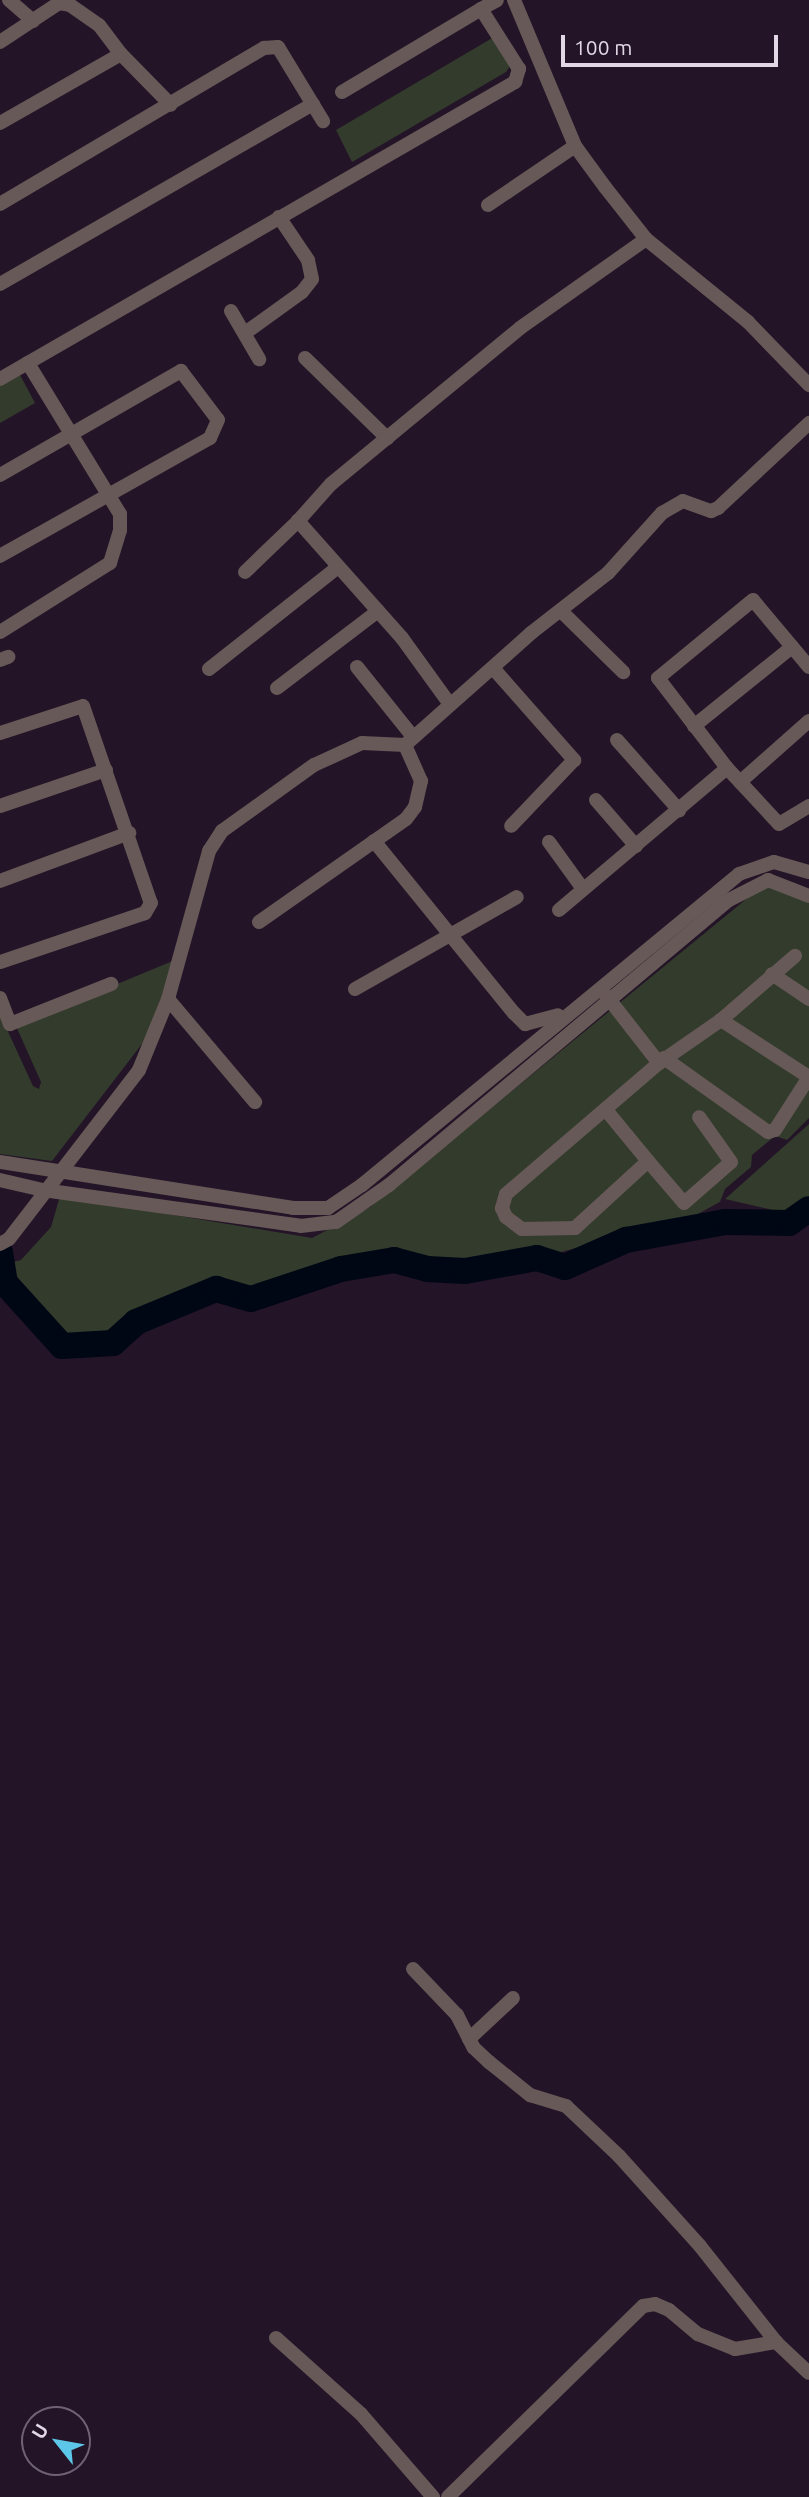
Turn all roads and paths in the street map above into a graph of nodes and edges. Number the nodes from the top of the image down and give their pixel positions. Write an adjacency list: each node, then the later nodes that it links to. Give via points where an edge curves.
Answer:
1 (9, 0): 5 (street)
2 (498, 0): 4 (street)
3 (514, 0): 13 (street)
4 (481, 9): 8 (street); 16 (street, via 519,68 515,82)
5 (33, 21): 6 (street); 7 (street, via 60,3 70,5 99,25)
6 (0, 42)
7 (121, 54): 10 (street); 12 (street)
8 (342, 92)
9 (313, 104): 10 (street, via 272,46); 11 (street); 18 (street)
10 (172, 105): 14 (street)
11 (323, 121)
12 (0, 123)
13 (575, 146): 15 (street); 17 (street)
14 (0, 204)
15 (488, 205)
16 (279, 216): 20 (street, via 308,260 312,279 302,292); 23 (street)
17 (646, 239): 25 (street, via 748,322); 28 (street, via 520,328)
18 (0, 284)
19 (231, 312): 20 (street)
20 (245, 333): 22 (street)
21 (305, 358): 28 (street)
22 (259, 359)
23 (27, 363): 24 (street); 27 (street)
24 (0, 379)
25 (809, 385)
26 (809, 423): 36 (street, via 718,508 677,502 608,573)
27 (68, 434): 29 (street); 30 (street); 30 (street, via 181,371 218,420 210,438)
28 (387, 438): 31 (street, via 331,484)
29 (0, 475)
30 (106, 493): 32 (street); 37 (street, via 120,514 110,563)
31 (298, 521): 33 (street); 34 (street)
32 (0, 556)
33 (338, 567): 35 (street); 42 (street)
34 (245, 572)
35 (378, 611): 44 (street); 45 (street)
36 (562, 612): 41 (street); 43 (street)
37 (0, 632)
38 (792, 646): 40 (street); 47 (street); 47 (street, via 756,601 747,601 659,674 658,681)
39 (357, 667): 50 (street)
40 (809, 667)
41 (493, 668): 45 (street); 58 (street, via 574,760)
42 (209, 669)
43 (623, 672)
44 (277, 688)
45 (449, 703): 50 (street)
46 (809, 721): 53 (street)
47 (694, 726): 51 (street)
48 (0, 733): 52 (street, via 83,706)
49 (617, 740): 57 (street)
50 (409, 741): 60 (street, via 421,794 406,819); 78 (street, via 362,743 314,765 222,831 209,851)
51 (727, 768): 53 (street); 57 (street)
52 (106, 770): 55 (street); 59 (street)
53 (740, 782): 56 (street, via 779,824)
54 (596, 800): 62 (street)
55 (0, 806)
56 (809, 806)
57 (679, 810): 62 (street)
58 (511, 826)
59 (129, 833): 64 (street); 72 (street, via 151,903 145,913)
60 (374, 841): 69 (street); 70 (street)
61 (549, 842): 65 (street)
62 (636, 846): 65 (street)
63 (809, 872): 75 (street, via 774,862 739,874)
64 (0, 881)
65 (583, 890): 68 (street)
66 (809, 896): 80 (street, via 778,880 756,884 729,900)
67 (517, 897): 70 (street)
68 (559, 909)
69 (259, 922)
70 (449, 932): 76 (street); 81 (street, via 525,1024)
71 (795, 956): 73 (street)
72 (0, 961)
73 (772, 974): 79 (street); 82 (street)
74 (111, 984): 77 (street, via 10,1024)
75 (600, 987): 80 (street); 81 (street)
76 (355, 989)
77 (0, 998)
78 (168, 999): 85 (street); 90 (street, via 131,1082)
79 (809, 999)
80 (610, 1001): 83 (street); 94 (street)
81 (569, 1012): 92 (street)
82 (721, 1020): 83 (street); 84 (street)
83 (662, 1061): 84 (street, via 768,1132 781,1124); 86 (street)
84 (809, 1077)
85 (255, 1102)
86 (606, 1110): 88 (street); 88 (street, via 506,1194 502,1208 506,1217 522,1228 575,1228)
87 (699, 1117): 88 (street, via 732,1159 715,1178 680,1203)
88 (648, 1161)
89 (0, 1162): 90 (street)
90 (55, 1174): 92 (street, via 293,1208 328,1208); 93 (street)
91 (0, 1180): 93 (street)
92 (362, 1185): 94 (street)
93 (43, 1190): 94 (street, via 302,1226 336,1222); 95 (street)
94 (373, 1198)
95 (5, 1242)
96 (413, 1969): 98 (street, via 457,2015)
97 (513, 1998): 98 (street)
98 (469, 2039): 100 (street, via 530,2095 566,2106 594,2131 657,2194)
99 (276, 2338): 102 (street, via 344,2397)
100 (776, 2342): 101 (street); 103 (street, via 735,2349 698,2334 669,2310 654,2304 643,2306)
101 (809, 2373)
102 (433, 2497)
103 (449, 2497)

